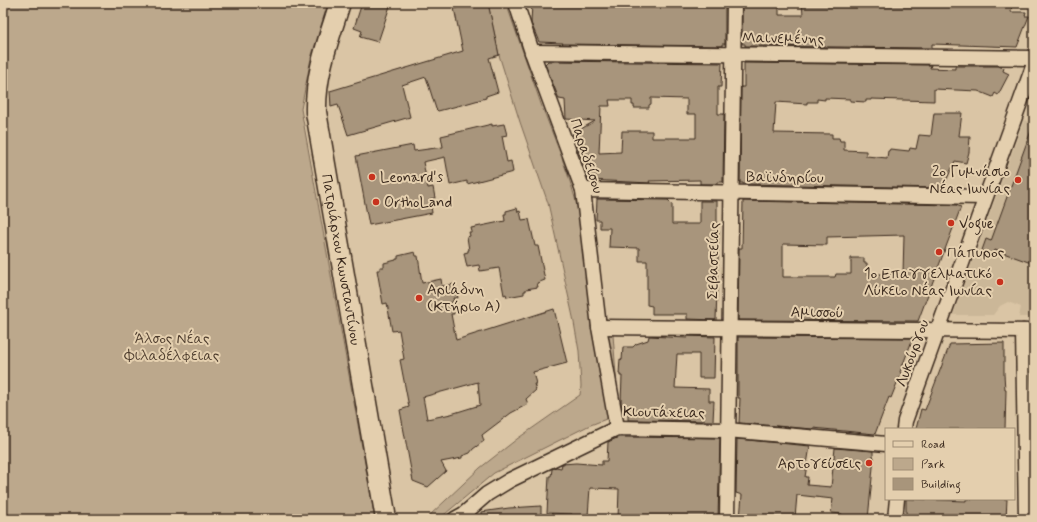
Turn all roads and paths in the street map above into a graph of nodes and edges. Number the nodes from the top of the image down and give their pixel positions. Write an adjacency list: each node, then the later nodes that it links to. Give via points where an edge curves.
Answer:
1 (340, 3): 21 (main road, Πατριάρχου Κωνσταντίνου, via 319,73 316,112)
2 (516, 3): 4 (street, Παραδείσου)
3 (734, 3): 5 (street, Σεβαστείας)
4 (532, 52): 5 (street, Μαινεμένης); 8 (street, Παραδείσου)
5 (734, 55): 6 (street, Μαινεμένης); 9 (street, Σεβαστείας)
6 (1034, 58)
7 (1034, 64): 10 (street, Λυκούργου)
8 (583, 190): 9 (street, Βαϊνδηρίου); 11 (street, Παραδείσου)
9 (731, 193): 10 (street, Βαϊνδηρίου); 12 (street, Σεβαστείας)
10 (985, 197): 13 (street, Λυκούργου)
11 (599, 327): 12 (street, Αμισσού); 15 (street, Παραδείσου)
12 (729, 328): 13 (street, Αμισσού); 17 (street, Σεβαστείας)
13 (938, 330): 14 (street, Αμισσού); 16 (street, Λυκούργου)
14 (1028, 331): 24 (street)
15 (617, 428): 17 (street, Κιουτάχειας); 20 (street, Κιουτάχειας, via 510,480 487,494)
16 (904, 428)
17 (727, 430): 18 (street, Κιουτάχειας); 22 (street, Σεβαστείας)
18 (885, 444)
19 (897, 500): 23 (street)
20 (460, 517)
21 (386, 519)
22 (727, 519)
23 (895, 519)
24 (1026, 519)

